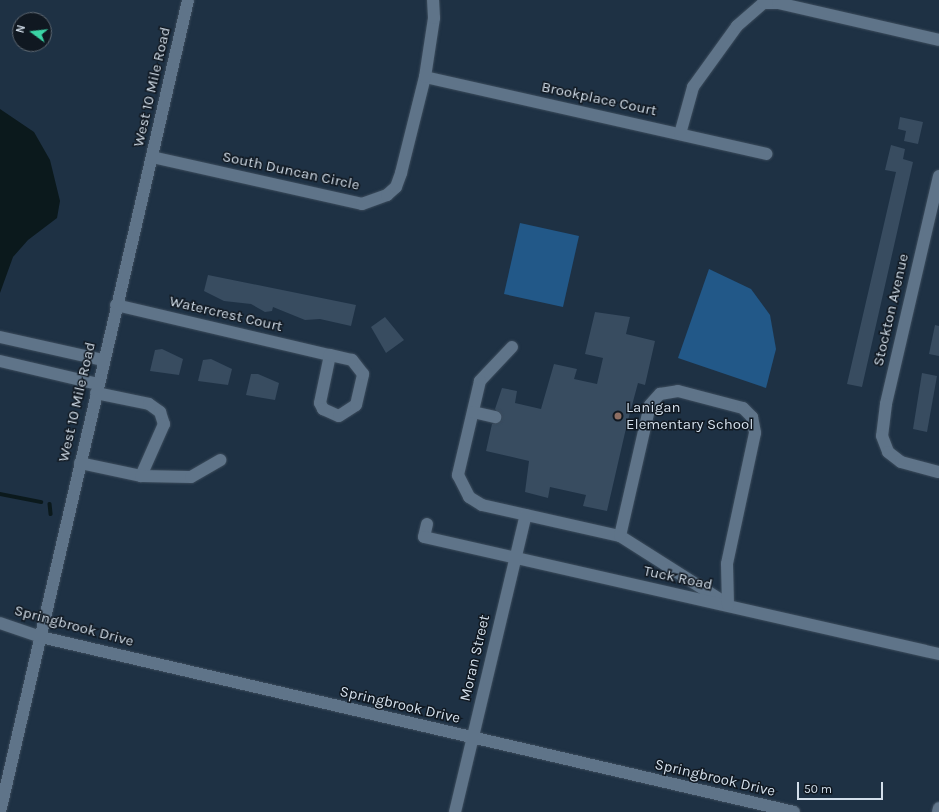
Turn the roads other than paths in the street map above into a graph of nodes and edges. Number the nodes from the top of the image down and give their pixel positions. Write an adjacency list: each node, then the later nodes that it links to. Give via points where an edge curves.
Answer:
1 (188, 0): 7 (street, West 10 Mile Road)
2 (433, 0): 4 (street, South Duncan Circle, via 434,18)
3 (939, 40): 5 (street, via 778,3 763,3 737,26 693,87)
4 (425, 77): 5 (street, Brookplace Court); 7 (street, South Duncan Circle, via 396,187 378,200 362,204 350,202)
5 (680, 134): 6 (street, Brookplace Court)
6 (766, 154)
7 (152, 157): 10 (street, West 10 Mile Road)
8 (939, 176): 9 (street, Stockton Avenue)
9 (934, 218): 21 (street, Stockton Avenue, via 886,404 882,436 888,452 901,462)
10 (116, 305): 13 (street, Watercrest Court); 14 (street, West 10 Mile Road)
11 (0, 338): 14 (street)
12 (512, 347): 17 (street, via 480,381)
13 (330, 355): 13 (street, Watercrest Court, via 320,403 324,409 339,416 356,405 363,374 352,360)
14 (103, 360): 16 (street, West 10 Mile Road)
15 (0, 361): 16 (street)
16 (97, 389): 20 (street, West 10 Mile Road); 22 (street, via 149,404 160,412 164,424)
17 (473, 412): 18 (street); 23 (street, via 458,476 462,486 469,497 482,505)
18 (495, 417)
19 (221, 460): 22 (street, via 191,477)
20 (80, 463): 22 (street); 29 (street, West 10 Mile Road)
21 (939, 472)
22 (141, 476)
23 (526, 515): 25 (street); 26 (street, Moran Street)
24 (427, 524): 26 (street, Tuck Road, via 424,538)
25 (620, 536): 27 (street); 27 (street, via 650,405 660,394 678,391 743,408 752,418 755,433 727,564)
26 (515, 558): 27 (street, Tuck Road); 31 (street, Moran Street)
27 (728, 605): 30 (street, Tuck Road)
28 (0, 623): 29 (street, Springbrook Drive)
29 (41, 637): 31 (street, Springbrook Drive); 33 (street, West 10 Mile Road)
30 (939, 654)
31 (472, 739): 34 (street, Moran Street); 35 (street, Springbrook Drive)
32 (939, 808): 36 (street)
33 (0, 812)
34 (455, 812)
35 (794, 812)
36 (938, 812)

